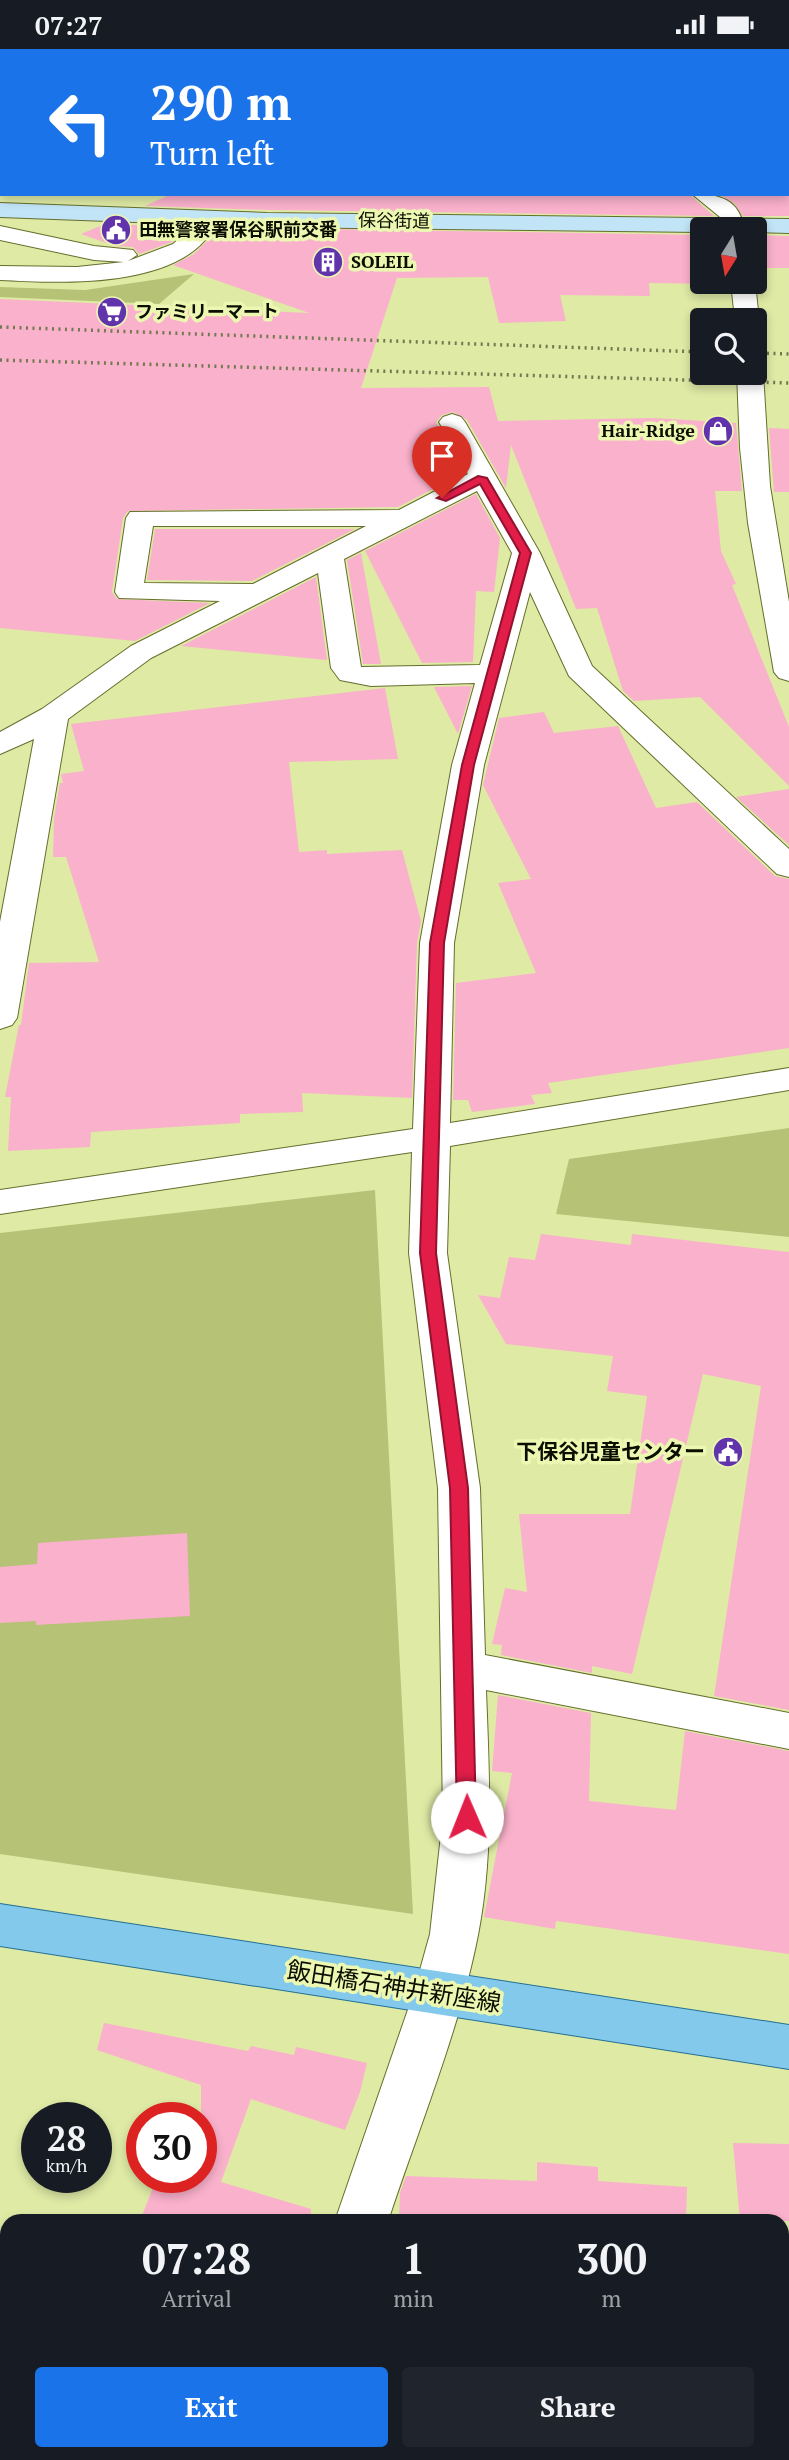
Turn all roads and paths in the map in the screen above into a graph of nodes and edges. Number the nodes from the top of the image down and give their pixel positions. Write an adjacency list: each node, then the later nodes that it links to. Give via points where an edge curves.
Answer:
1 (706, 196): 4 (street)
2 (242, 199): 5 (main road)
3 (0, 210): 5 (main road, 保谷街道)
4 (731, 217)
5 (217, 218): 7 (main road, 保谷街道); 10 (main road)
6 (789, 226): 8 (main road, 保谷街道)
7 (690, 227)
8 (767, 227)
9 (0, 233): 11 (street)
10 (198, 234): 11 (street, via 158,250 113,256); 13 (street, via 176,255 154,263 85,274)
11 (48, 240): 13 (street, via 58,252 56,263)
12 (0, 273): 13 (street)
13 (35, 275)
14 (750, 385): 21 (street, via 762,530)
15 (452, 422): 16 (street)
16 (482, 478): 17 (street); 18 (street)
17 (403, 518): 19 (street); 20 (street, via 140,519 129,592)
18 (526, 553): 22 (street); 25 (street, via 579,670)
19 (330, 558): 20 (street); 22 (street, via 346,669 351,674)
20 (262, 593): 23 (street, via 141,652)
21 (789, 672)
22 (493, 674): 28 (street, via 468,765 437,943)
23 (53, 715): 24 (street); 26 (street)
24 (0, 745)
25 (789, 867)
26 (0, 1018)
27 (789, 1079): 28 (street)
28 (430, 1138): 29 (street); 30 (street, via 428,1253 459,1488)
29 (0, 1202)
30 (464, 1668): 31 (street); 33 (street, via 467,1817 454,1934)
31 (789, 1731)
32 (0, 1925): 33 (main road, 飯田橋石神井新座線)
33 (438, 1994): 34 (main road, 飯田橋石神井新座線); 35 (street)
34 (789, 2047)
35 (363, 2214)

